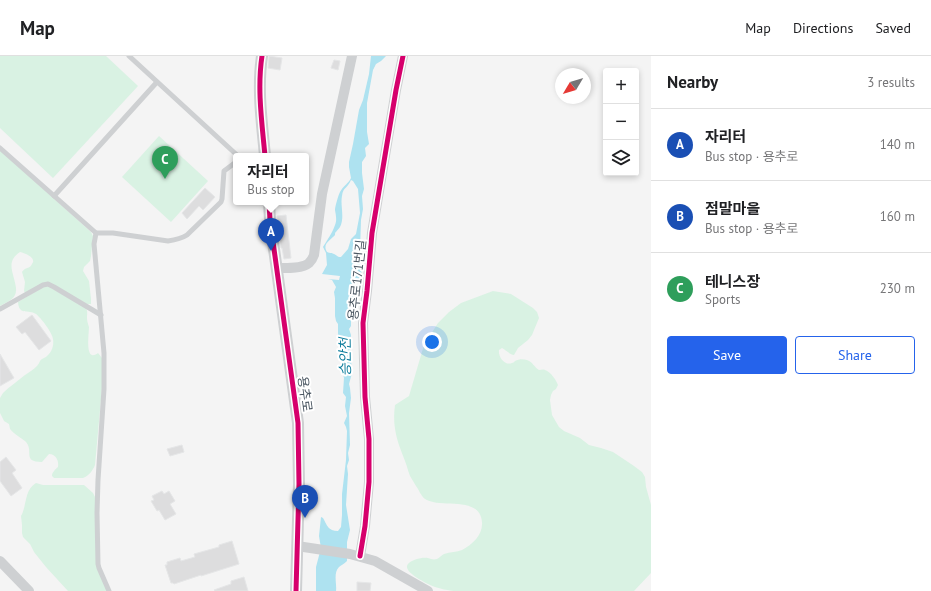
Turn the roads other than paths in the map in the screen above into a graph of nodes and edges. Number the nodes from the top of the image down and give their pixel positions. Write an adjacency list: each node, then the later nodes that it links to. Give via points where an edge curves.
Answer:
1 (129, 56): 5 (lane)
2 (262, 56): 8 (street, via 259,77)
3 (352, 56): 13 (street, via 322,194 314,255 305,266)
4 (403, 56): 17 (street, 용추로171번길, via 372,233 363,323 369,482 365,526)
5 (157, 82): 7 (lane); 10 (lane)
6 (0, 148): 10 (lane)
7 (235, 153)
8 (264, 153)
9 (233, 164): 12 (lane, via 224,171 222,199 188,235 168,241)
10 (54, 196): 12 (lane)
11 (269, 205): 13 (street, 용추로)
12 (96, 233): 15 (lane, via 94,244)
13 (277, 268): 16 (street, 용추로, via 298,423)
14 (0, 309): 15 (lane, via 48,284)
15 (101, 315): 20 (lane, via 104,374 98,480 98,564)
16 (303, 547): 17 (street); 21 (street, 용추로)
17 (355, 555): 22 (street, via 375,562)
18 (0, 561): 19 (street)
19 (29, 591)
20 (109, 591)
21 (296, 591)
22 (428, 591)

